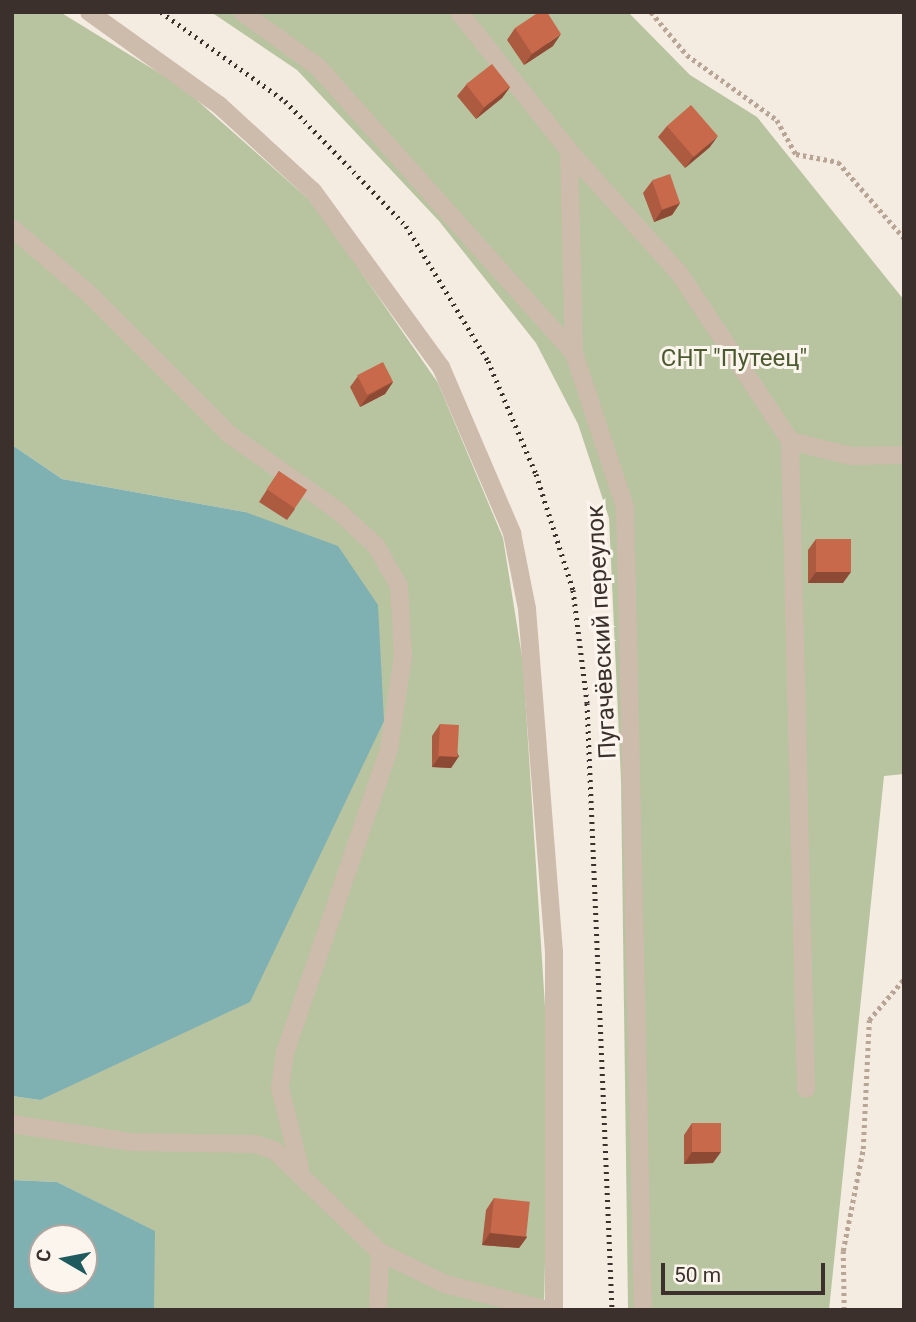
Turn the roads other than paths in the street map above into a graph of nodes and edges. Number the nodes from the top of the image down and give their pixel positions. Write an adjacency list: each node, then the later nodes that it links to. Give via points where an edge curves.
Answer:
1 (89, 12): 15 (street, via 219,106 313,191 441,367 512,533 527,609 554,952)
2 (242, 12): 6 (street, Пугачёвский переулок, via 318,67)
3 (459, 12): 4 (street)
4 (569, 151): 6 (street); 7 (street, via 679,273)
5 (12, 228): 11 (street, via 124,327 230,435 338,511 376,546 399,586 403,656 389,749 285,1052 280,1088)
6 (575, 353): 16 (street, Пугачёвский переулок, via 625,507)
7 (790, 441): 8 (street, via 851,456); 9 (street)
8 (904, 456)
9 (807, 1089)
10 (12, 1124): 11 (street, via 131,1142 255,1144)
11 (300, 1169): 12 (street)
12 (380, 1252): 13 (street); 14 (street, via 445,1284)
13 (378, 1310)
14 (547, 1310)
15 (554, 1310)
16 (643, 1310)

